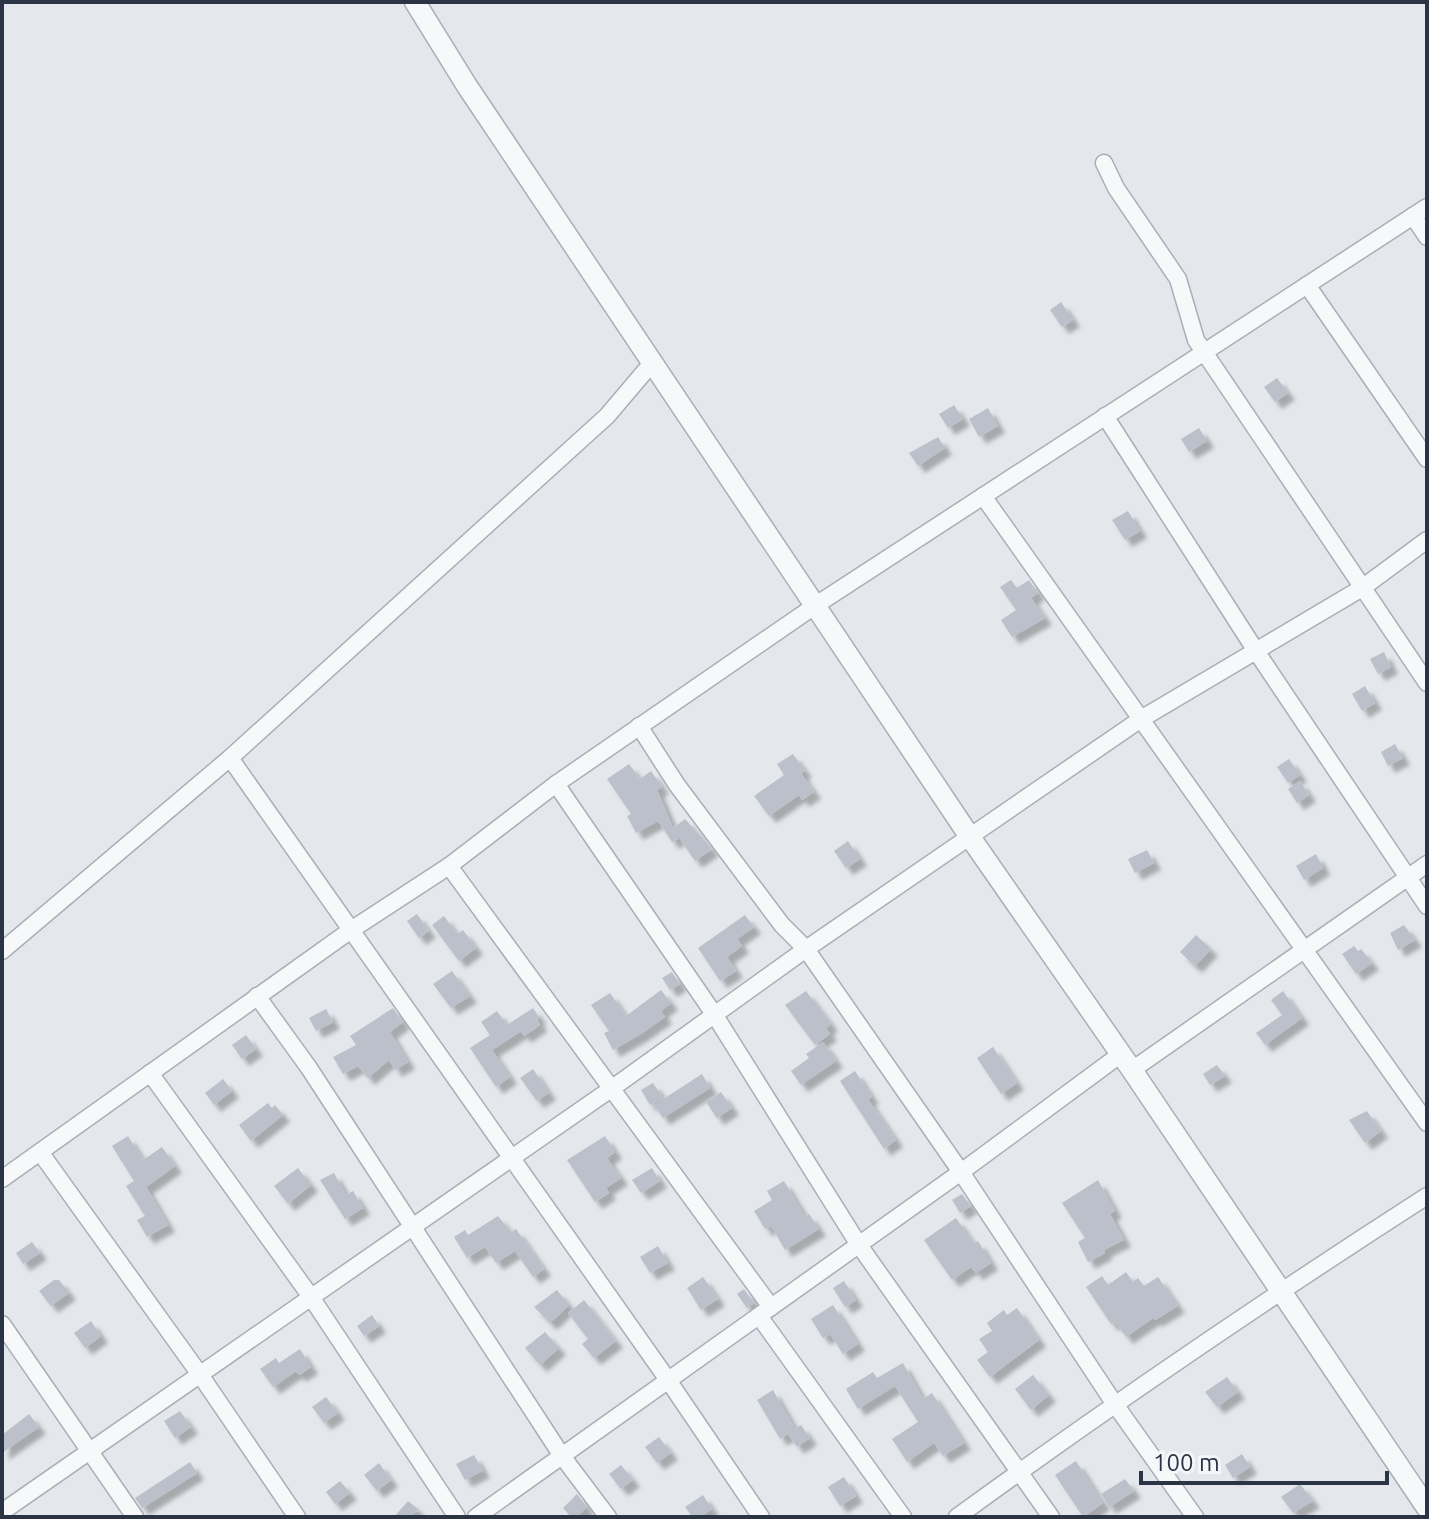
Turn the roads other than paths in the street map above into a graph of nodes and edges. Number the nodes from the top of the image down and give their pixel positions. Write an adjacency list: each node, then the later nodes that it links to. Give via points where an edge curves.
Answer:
1 (415, 2): 7 (street)
2 (1104, 163): 6 (street, via 1178,279 1196,340)
3 (1420, 212): 4 (street); 5 (street)
4 (1427, 237)
5 (1307, 285): 6 (street); 9 (street)
6 (1205, 351): 8 (street); 12 (street)
7 (652, 363): 13 (street); 18 (street, via 607,416)
8 (1105, 416): 10 (street); 14 (street)
9 (1427, 459)
10 (983, 496): 13 (street); 16 (street)
11 (1427, 540): 12 (street)
12 (1362, 588): 14 (street); 15 (street)
13 (816, 605): 17 (street); 20 (street)
14 (1256, 651): 16 (street); 23 (street)
15 (1427, 683)
16 (1141, 719): 20 (street); 27 (street)
17 (639, 726): 19 (street); 26 (street, via 782,925)
18 (230, 758): 25 (street); 28 (street)
19 (556, 784): 22 (street); 30 (street)
20 (970, 837): 26 (street); 31 (street)
21 (1427, 864): 23 (street)
22 (449, 866): 25 (street); 33 (street)
23 (1408, 877): 24 (street); 27 (street)
24 (1427, 906)
25 (351, 930): 29 (street); 36 (street)
26 (806, 949): 30 (street); 37 (street)
27 (1303, 949): 31 (street); 34 (street)
28 (2, 951)
29 (257, 996): 32 (street); 40 (street)
30 (714, 1014): 33 (street); 41 (street)
31 (1126, 1062): 37 (street); 42 (street)
32 (150, 1073): 35 (street); 43 (street)
33 (611, 1089): 36 (street); 44 (street)
34 (1427, 1123)
35 (40, 1152): 38 (street); 46 (street)
36 (513, 1158): 40 (street); 47 (street)
37 (961, 1172): 41 (street); 48 (street)
38 (2, 1179)
39 (1427, 1196): 42 (street)
40 (412, 1229): 43 (street); 50 (street)
41 (859, 1245): 44 (street); 51 (street)
42 (1279, 1291): 48 (street); 52 (street)
43 (311, 1297): 46 (street); 56 (street)
44 (765, 1312): 47 (street); 60 (street)
45 (2, 1324): 49 (street)
46 (201, 1376): 49 (street); 55 (street)
47 (668, 1380): 50 (street); 59 (street)
48 (1114, 1403): 51 (street); 63 (street)
49 (89, 1451): 53 (street); 54 (street)
50 (562, 1456): 57 (street); 58 (street)
51 (1019, 1472): 61 (street); 62 (street)
52 (1427, 1508)
53 (2, 1512)
54 (135, 1517)
55 (297, 1517)
56 (457, 1517)
57 (476, 1517)
58 (608, 1517)
59 (761, 1517)
60 (903, 1517)
61 (957, 1517)
62 (1051, 1517)
63 (1195, 1517)

